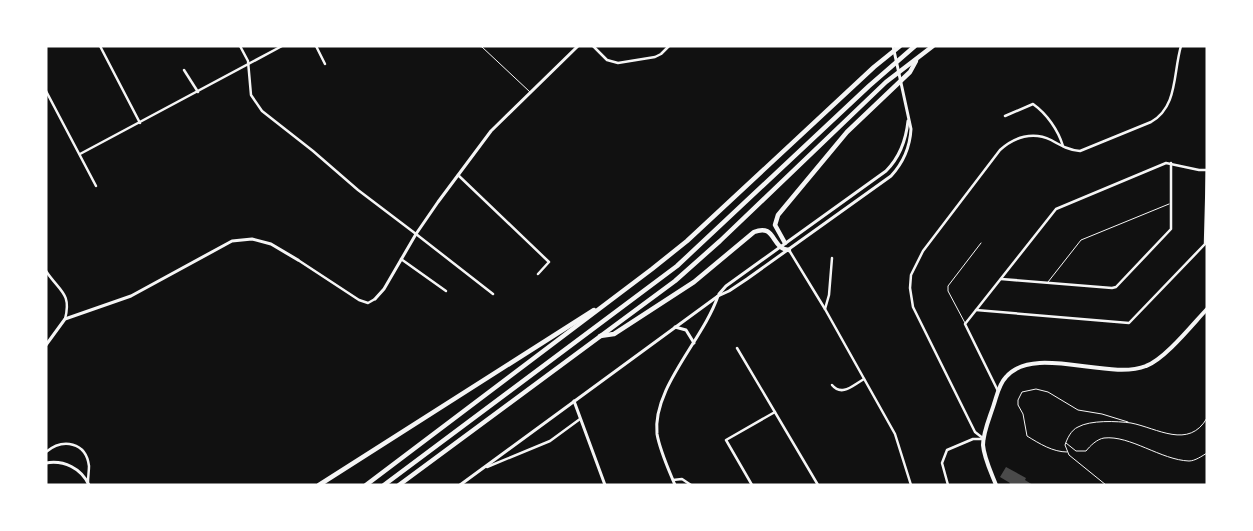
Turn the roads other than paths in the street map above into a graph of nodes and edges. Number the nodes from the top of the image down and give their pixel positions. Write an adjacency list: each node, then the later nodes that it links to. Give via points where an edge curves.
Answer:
1 (100, 46): 23 (street)
2 (240, 46): 16 (street)
3 (282, 46): 16 (street)
4 (316, 46): 15 (street)
5 (481, 46): 20 (lane)
6 (578, 46): 20 (main road)
7 (593, 46): 8 (street, via 607,60 618,63 655,57)
8 (669, 46)
9 (893, 46): 22 (main road)
10 (900, 46): 46 (highway, via 687,241)
11 (915, 46): 72 (highway, via 868,86 677,266)
12 (933, 46): 14 (highway)
13 (1181, 46): 24 (street, via 1170,102 1162,115 1086,148 1073,150)
14 (918, 57): 32 (highway, via 910,72 841,138 778,215 776,225); 54 (highway, via 886,82 696,263)
15 (325, 64)
16 (249, 65): 19 (street); 31 (street, via 252,94 262,110)
17 (184, 70): 19 (street)
18 (46, 90): 25 (street)
19 (198, 92): 23 (street)
20 (531, 93): 28 (main road, via 491,132)
21 (1004, 116): 24 (street, via 1033,104 1060,136)
22 (908, 118): 32 (main road, via 902,148 886,170); 35 (main road, via 911,129 909,142 903,160 894,172)
23 (140, 123): 25 (street)
24 (1064, 147): 64 (street, via 1049,138 1035,135 1018,138 1005,146 922,251 911,275 910,294 916,313 975,432)
25 (80, 154): 29 (street)
26 (1171, 164): 27 (street); 30 (street); 41 (street, via 1164,164 1056,209)
27 (1207, 170): 50 (street, via 1205,244 1129,323)
28 (458, 175): 31 (main road); 40 (street, via 549,262)
29 (96, 186)
30 (1171, 203): 42 (lane, via 1082,240); 42 (street, via 1170,231 1116,287)
31 (416, 234): 37 (main road); 44 (street)
32 (785, 243): 34 (main road); 35 (main road)
33 (980, 243): 52 (lane, via 948,286)
34 (780, 247): 35 (highway); 45 (main road, via 726,286); 54 (highway, via 768,232 761,229 754,232 694,282 614,334)
35 (789, 250): 45 (main road); 48 (street)
36 (832, 258): 48 (street)
37 (401, 259): 43 (street); 47 (main road)
38 (298, 260): 47 (street, via 359,300 368,303); 51 (main road, via 262,241 232,241 131,296)
39 (46, 271): 51 (street, via 67,299)
40 (538, 274)
41 (1001, 279): 42 (street); 50 (street)
42 (1048, 283)
43 (446, 291)
44 (493, 294)
45 (718, 296): 53 (main road); 55 (main road)
46 (614, 298): 70 (highway); 71 (highway)
47 (375, 299)
48 (825, 309): 58 (street)
49 (1207, 309): 60 (main road, via 1148,366 1129,370 1030,363 1010,372)
50 (976, 310): 52 (street)
51 (65, 319): 56 (main road)
52 (965, 324): 60 (street)
53 (675, 327): 55 (main road, via 686,330); 61 (main road)
54 (599, 337): 73 (highway)
55 (694, 343): 68 (main road, via 664,394 658,411 658,436)
56 (46, 345)
57 (737, 348): 62 (street)
58 (864, 379): 59 (street, via 842,391); 80 (street, via 896,438)
59 (832, 386)
60 (998, 391): 64 (main road)
61 (574, 400): 63 (main road); 67 (main road)
62 (775, 412): 78 (street, via 726,440); 79 (street)
63 (580, 418): 67 (street, via 550,441); 75 (main road)
64 (984, 439): 81 (street, via 973,439 946,450 942,463); 82 (main road, via 985,454)
65 (46, 452): 69 (street, via 61,444 77,447 88,463)
66 (46, 463): 69 (main road, via 70,466 80,472)
67 (481, 469): 74 (main road)
68 (673, 480): 76 (main road); 77 (street, via 682,479)
69 (89, 484)
70 (319, 485)
71 (366, 485)
72 (384, 485)
73 (399, 485)
74 (460, 485)
75 (605, 485)
76 (675, 485)
77 (691, 485)
78 (752, 485)
79 (818, 485)
80 (911, 485)
81 (948, 485)
82 (996, 485)

